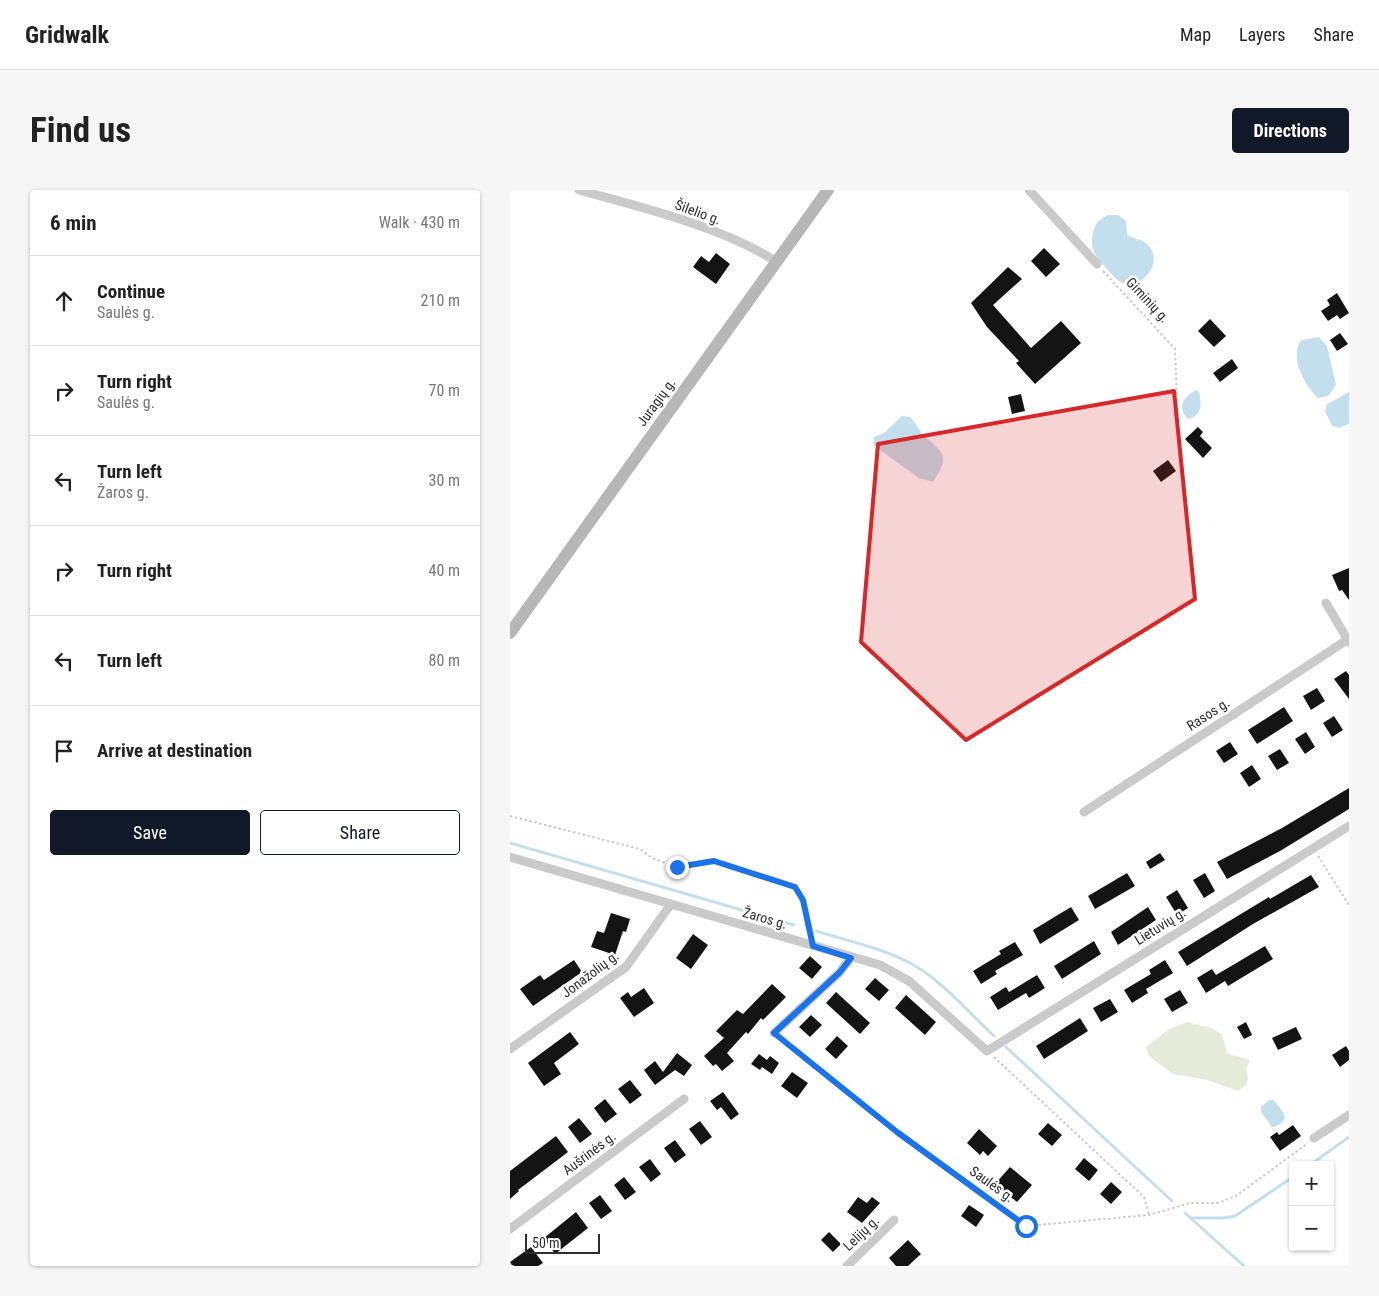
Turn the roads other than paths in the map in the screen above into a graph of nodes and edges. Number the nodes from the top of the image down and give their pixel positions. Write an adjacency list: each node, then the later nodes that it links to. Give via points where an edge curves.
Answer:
1 (579, 190): 4 (street, Šilelio g., via 654,211 728,238)
2 (828, 190): 4 (main road, Juragių g.)
3 (1029, 190): 5 (street)
4 (775, 261): 7 (main road, Juragių g.)
5 (1097, 264)
6 (1326, 603): 8 (street)
7 (510, 633)
8 (1348, 641): 9 (street, Rasos g.)
9 (1084, 812)
10 (1349, 826): 16 (street, Lietuvių g.)
11 (510, 857): 12 (street, Žaros g.)
12 (671, 904): 13 (street, Žaros g.); 15 (street, Jonažolių g., via 626,967)
13 (851, 958): 14 (street); 16 (street, Žaros g., via 880,966 909,981)
14 (774, 1033)
15 (510, 1048)
16 (987, 1050)
17 (684, 1099): 21 (street, Aušrinės g.)
18 (1349, 1114): 19 (street)
19 (1314, 1138)
20 (894, 1220): 22 (street, Lelijų g.)
21 (510, 1229)
22 (847, 1266)

